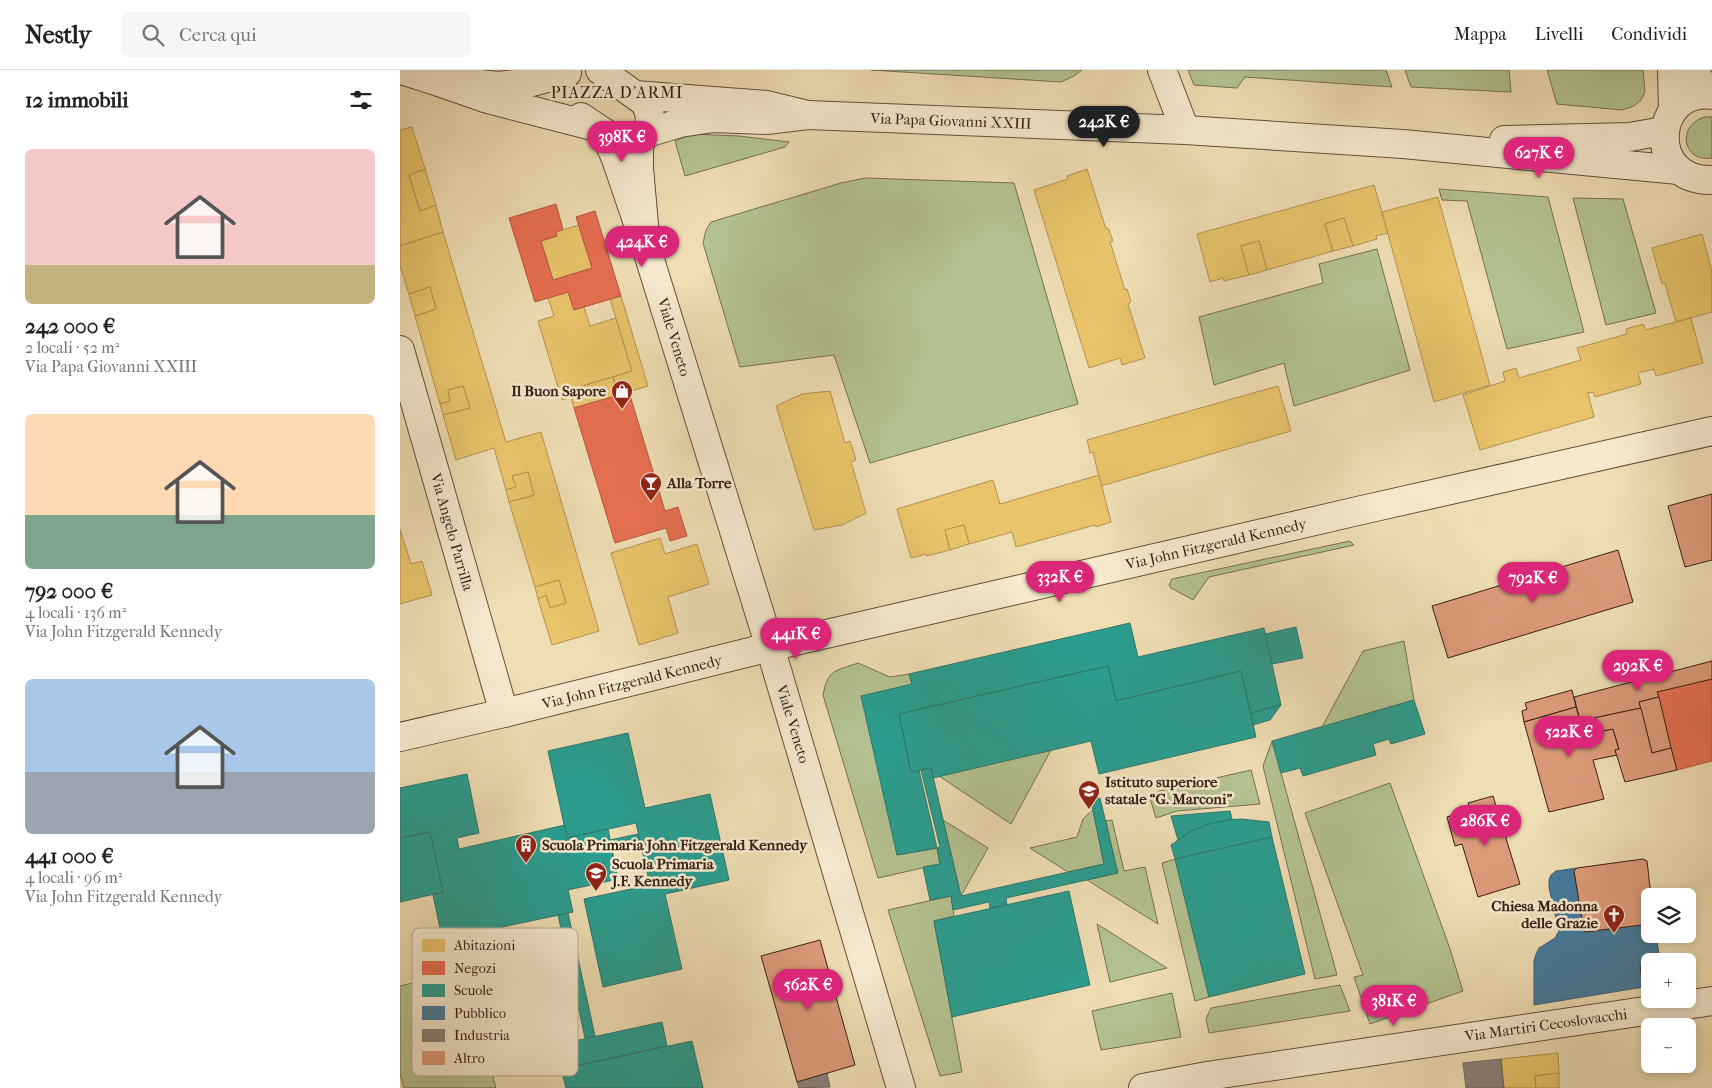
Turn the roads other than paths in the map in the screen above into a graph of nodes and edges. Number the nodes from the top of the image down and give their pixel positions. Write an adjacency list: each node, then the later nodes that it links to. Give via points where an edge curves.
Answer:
1 (401, 70): 6 (street)
2 (1162, 70): 12 (street)
3 (1672, 70): 10 (street)
4 (1693, 70): 8 (street)
5 (569, 71): 6 (street, via 532,82 498,86); 11 (street, via 560,84 558,98 564,106)
6 (427, 78): 11 (street, via 488,99)
7 (615, 79): 9 (street, Via Papa Giovanni XXIII, via 767,104); 13 (street, via 647,105 650,120)
8 (1710, 95): 10 (street, via 1689,98 1680,103)
9 (808, 115): 12 (street, Via Papa Giovanni XXIII); 13 (street, Via Papa Giovanni XXIII, via 766,120 713,118 680,123)
10 (1668, 121): 14 (street, Via Papa Giovanni XXIII, via 1629,137); 15 (street, via 1664,145 1670,159)
11 (600, 130): 13 (street, Via Papa Giovanni XXIII, via 628,142 638,141); 16 (street, via 616,159)
12 (1185, 130): 14 (street, Via Papa Giovanni XXIII)
13 (645, 135): 16 (street, via 639,148 639,168)
14 (1403, 144): 15 (street, Via Papa Giovanni XXIII, via 1532,157)
15 (1701, 182)
16 (646, 247): 19 (street, Viale Veneto)
17 (400, 350): 20 (street, Via Angelo Parrilla)
18 (1712, 431): 19 (street, Via John Fitzgerald Kennedy)
19 (770, 647): 20 (street, Via John Fitzgerald Kennedy); 23 (street, Viale Veneto)
20 (504, 714): 21 (street, Via John Fitzgerald Kennedy)
21 (400, 737)
22 (1712, 1001): 24 (street, Via Martiri Cecoslovacchi)
23 (901, 1088)
24 (1143, 1088)

